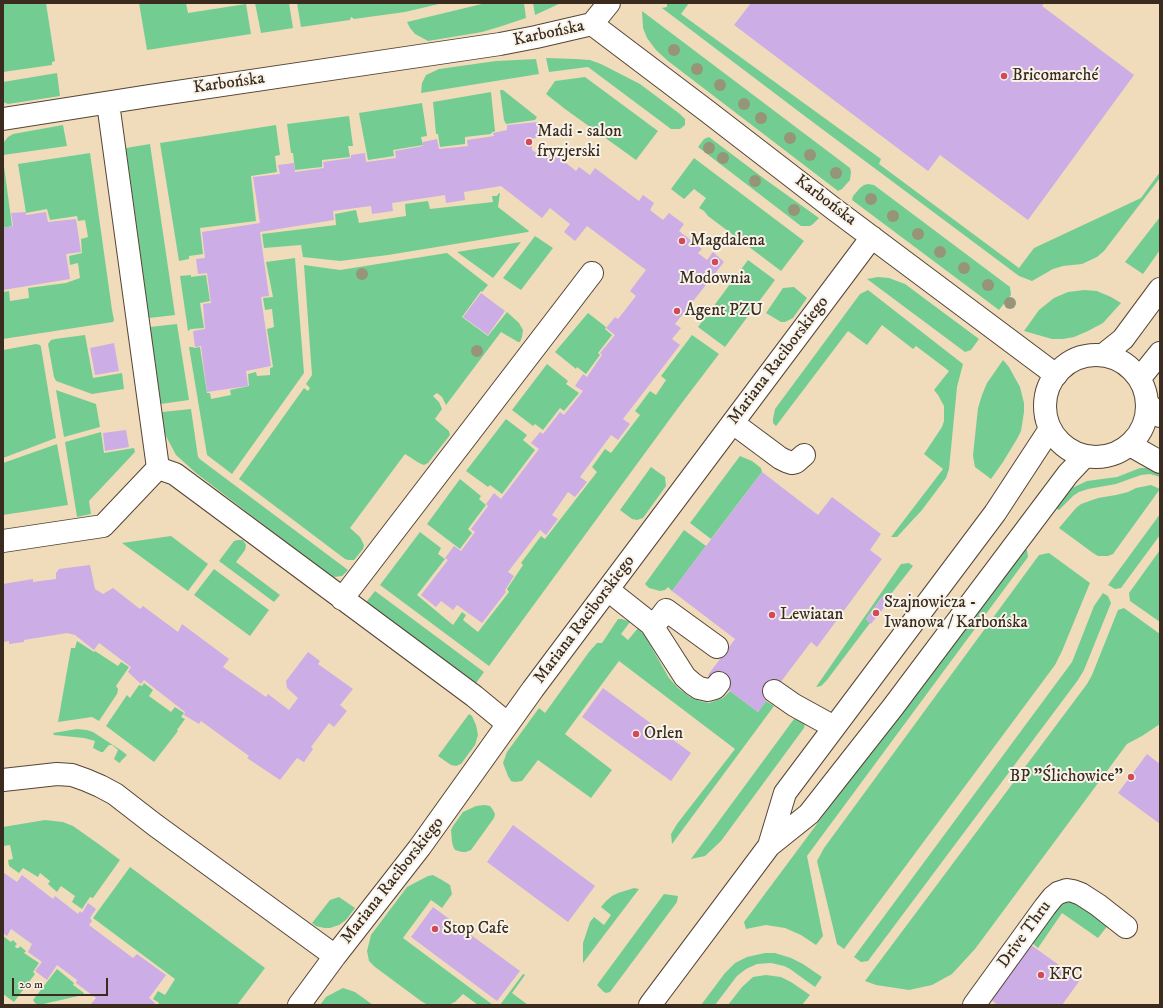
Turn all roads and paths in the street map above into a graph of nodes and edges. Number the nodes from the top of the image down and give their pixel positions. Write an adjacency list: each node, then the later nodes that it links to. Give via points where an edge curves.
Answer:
1 (610, 3): 2 (street)
2 (592, 24): 3 (street, Karbońska, via 500,44); 5 (street, Karbońska)
3 (108, 103): 4 (street, Karbońska); 19 (street)
4 (3, 119)
5 (872, 237): 10 (street, Karbońska); 13 (street, Mariana Raciborskiego)
6 (592, 273): 22 (street)
7 (1160, 289): 9 (street, via 1123,339)
8 (1160, 353): 11 (street)
9 (1103, 355): 10 (street, via 1077,358 1065,365); 11 (street, via 1124,363)
10 (1056, 375): 14 (street, via 1045,401)
11 (1140, 378): 12 (street)
12 (1154, 410): 15 (street)
13 (733, 423): 16 (street, via 786,461 796,462); 21 (street, Mariana Raciborskiego)
14 (1050, 429): 17 (street, via 1064,446); 28 (street, via 995,513)
15 (1130, 445): 17 (street, via 1117,454 1100,458); 18 (street)
16 (804, 455)
17 (1084, 457): 30 (street, via 1068,474 809,814)
18 (1160, 462)
19 (158, 468): 20 (street, via 103,526); 22 (street, via 175,474)
20 (3, 541)
21 (608, 590): 23 (street); 27 (street, Mariana Raciborskiego)
22 (342, 599): 27 (street)
23 (653, 627): 24 (street, via 666,610); 25 (street, via 685,677 693,684 708,690 715,688)
24 (717, 647)
25 (719, 683)
26 (774, 691): 28 (street)
27 (508, 724): 32 (street, Mariana Raciborskiego, via 420,847)
28 (834, 727): 30 (street, via 785,793)
29 (3, 780): 32 (street, via 57,774 72,775 100,786)
30 (769, 846): 34 (street)
31 (1126, 927): 35 (street, Drive Thru, via 1081,894 1067,890 1058,893)
32 (335, 956): 33 (street, Mariana Raciborskiego)
33 (299, 1005)
34 (650, 1005)
35 (974, 1005)

